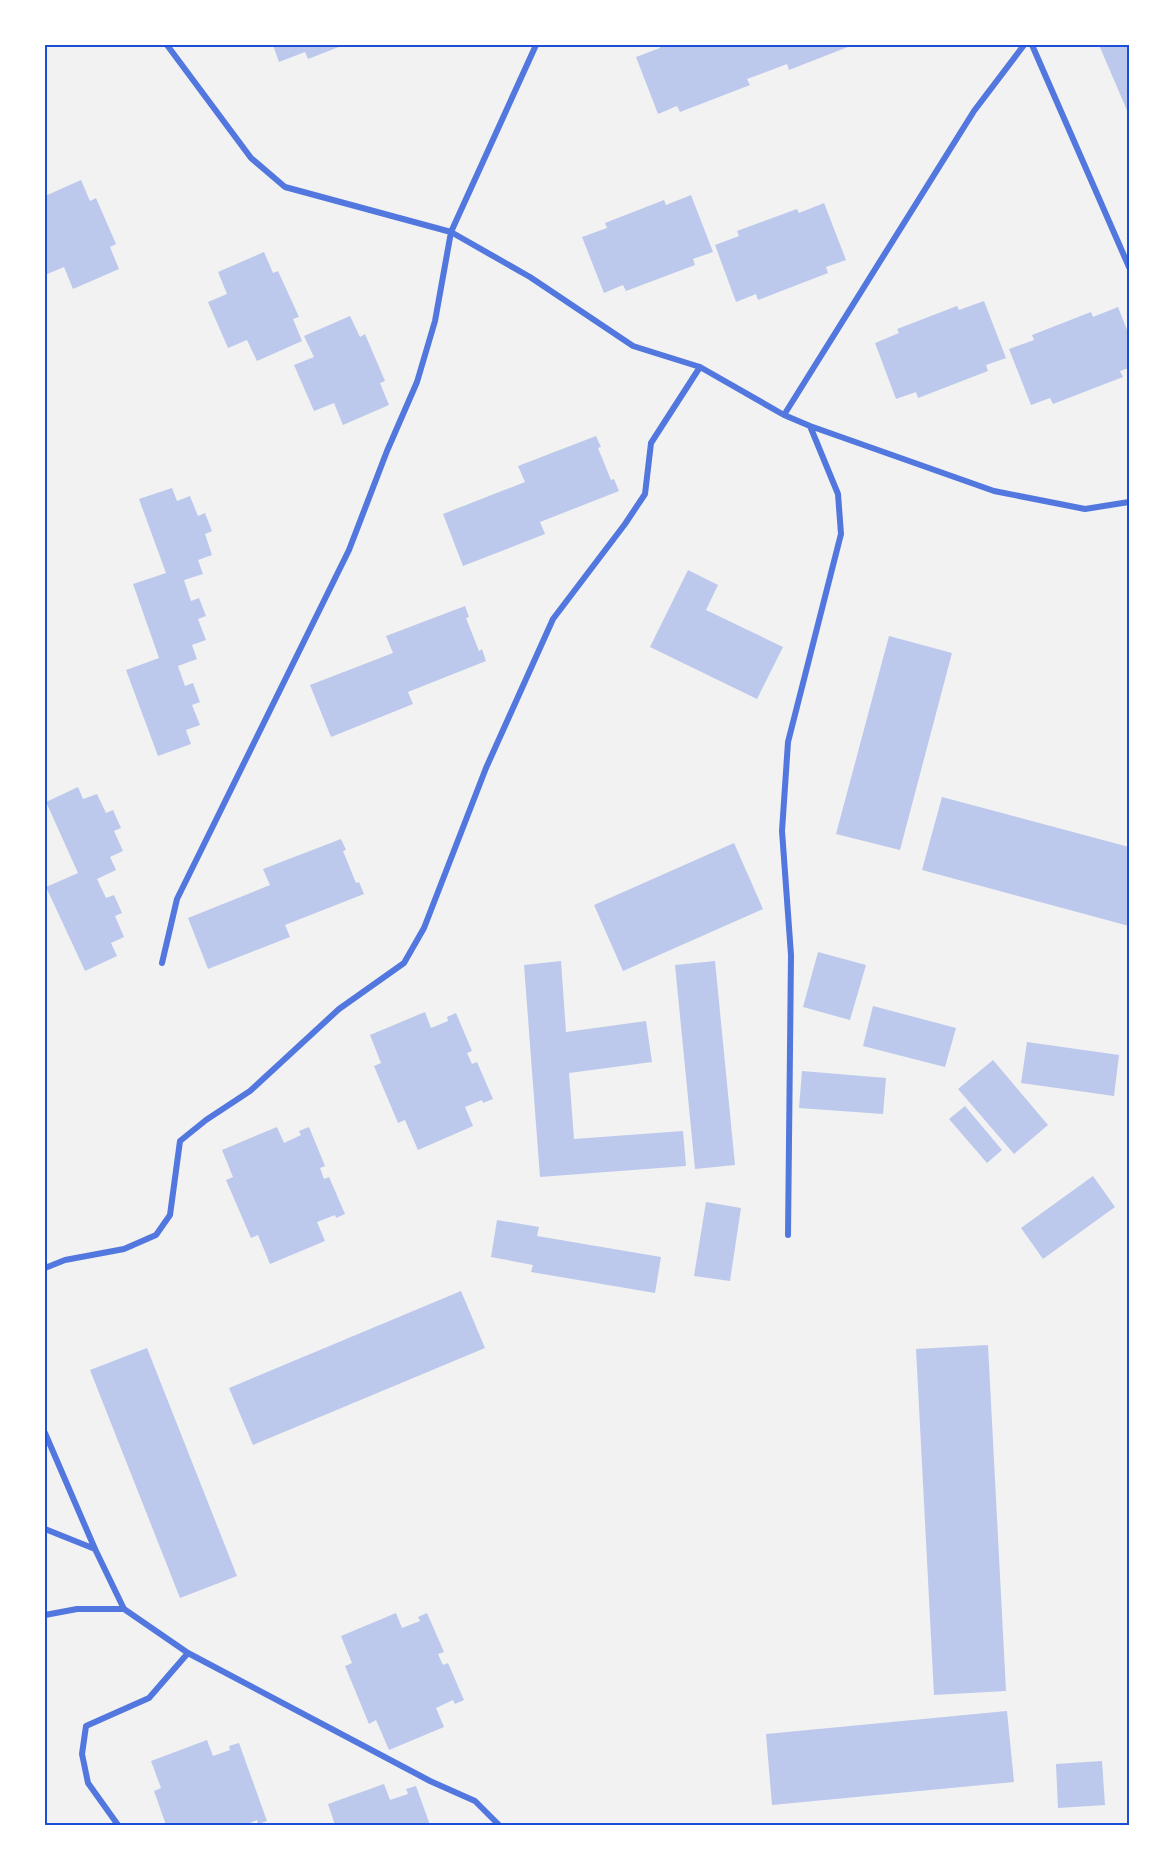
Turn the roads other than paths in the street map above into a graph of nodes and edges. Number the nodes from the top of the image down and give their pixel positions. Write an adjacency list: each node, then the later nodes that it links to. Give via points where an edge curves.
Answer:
1 (167, 45): 5 (street, via 251,158 285,187)
2 (536, 45): 5 (street)
3 (1024, 45): 8 (street, via 974,111)
4 (1032, 45): 6 (street)
5 (451, 232): 7 (street, via 530,277 633,345); 11 (street, via 435,321 417,382 349,550 177,898)
6 (1129, 267)
7 (700, 367): 8 (street); 13 (street, via 651,442 645,494 553,619 486,768 424,928 404,963 339,1009 250,1091 180,1141 170,1215 156,1235 124,1249 65,1260)
8 (784, 415): 9 (street)
9 (810, 426): 10 (street, via 994,491 1085,509); 12 (street, via 838,494 841,534 788,742 782,831 791,955)
10 (1129, 502)
11 (162, 963)
12 (788, 1235)
13 (45, 1268)
14 (45, 1434): 16 (street)
15 (45, 1529): 16 (street)
16 (95, 1549): 17 (street)
17 (124, 1609): 18 (street, via 77,1609); 19 (street)
18 (45, 1615)
19 (188, 1653): 20 (street, via 149,1698 86,1726 82,1754 88,1783); 21 (street, via 475,1801)
20 (118, 1825)
21 (499, 1825)

